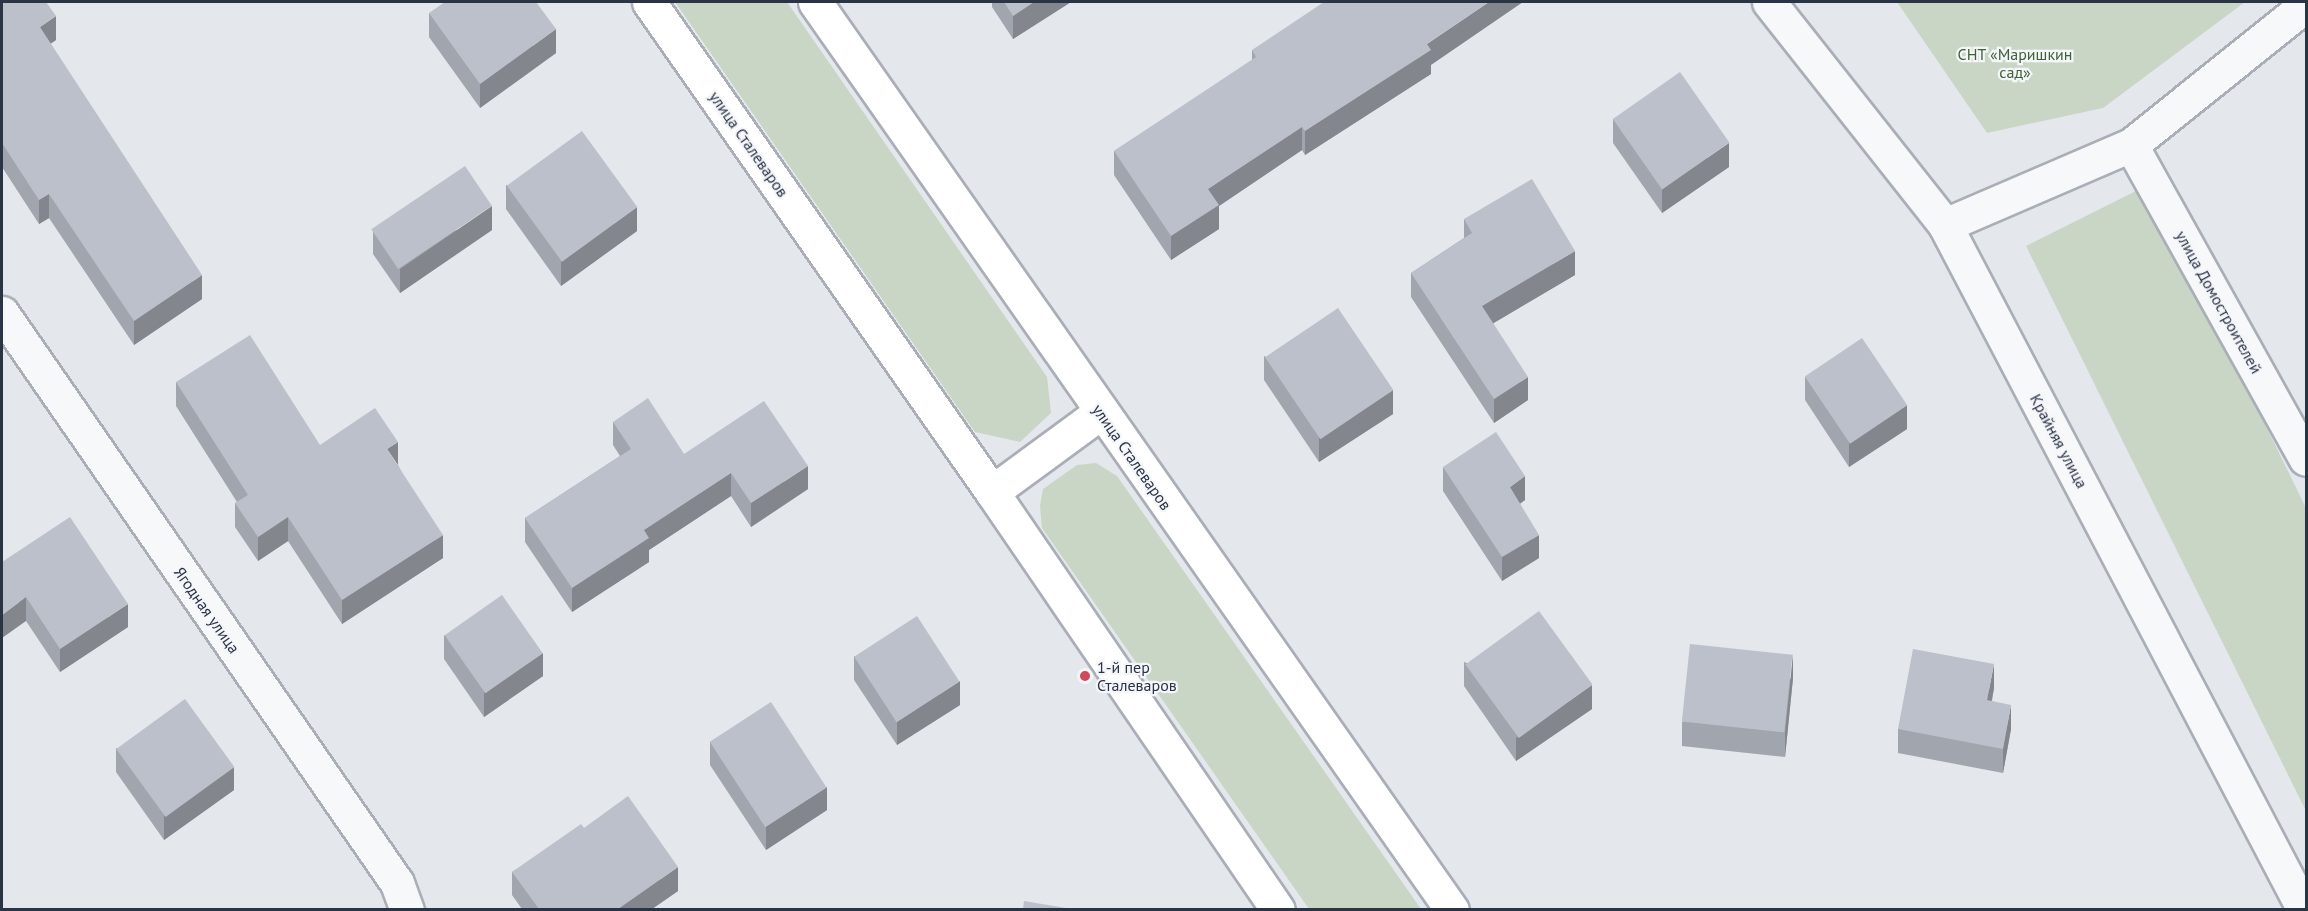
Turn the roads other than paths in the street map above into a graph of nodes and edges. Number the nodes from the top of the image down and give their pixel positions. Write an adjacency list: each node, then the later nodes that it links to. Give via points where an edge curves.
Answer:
1 (649, 2): 10 (main road, улица Сталеваров)
2 (815, 2): 8 (main road, улица Сталеваров)
3 (1769, 2): 6 (street, Крайняя улица)
4 (2307, 4): 5 (street)
5 (2131, 145): 6 (street); 9 (street, улица Домостроителей)
6 (1945, 225): 14 (street, Крайняя улица)
7 (2, 314): 11 (street, Ягодная улица, via 397,884)
8 (1101, 412): 10 (main road); 13 (main road, улица Сталеваров)
9 (2307, 459)
10 (992, 492): 12 (main road, улица Сталеваров)
11 (407, 909)
12 (1278, 909)
13 (1452, 909)
14 (2304, 909)

